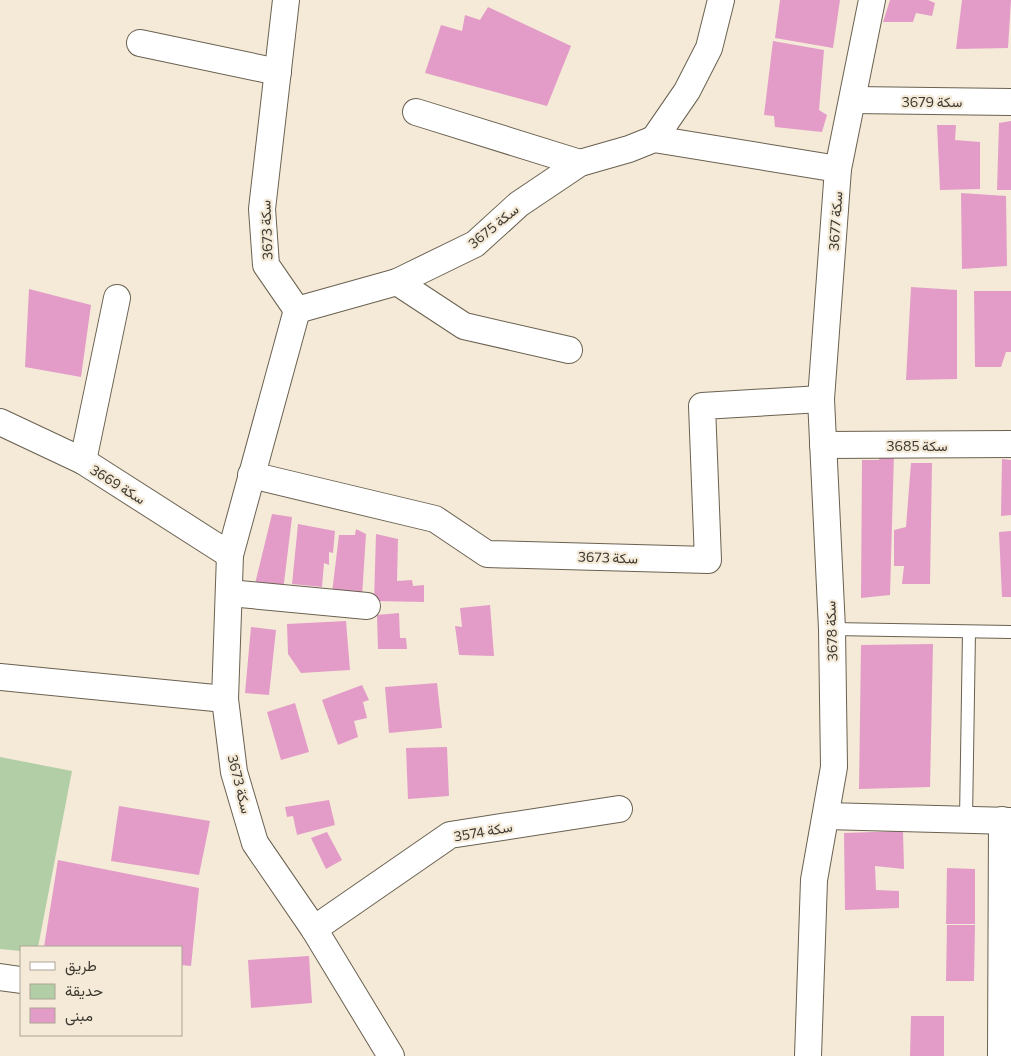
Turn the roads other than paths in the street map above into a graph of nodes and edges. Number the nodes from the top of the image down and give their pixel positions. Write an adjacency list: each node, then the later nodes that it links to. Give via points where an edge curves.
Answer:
1 (286, 0): 5 (street, سكة 3673)
2 (721, 0): 9 (street, via 709,48 687,91)
3 (872, 0): 6 (street, سكة 3677)
4 (140, 43): 5 (street)
5 (278, 72): 14 (street, سكة 3673, via 262,209 266,265)
6 (853, 100): 7 (street, سكة 3679); 11 (street, سكة 3677)
7 (1011, 102)
8 (416, 112): 10 (street)
9 (654, 139): 10 (street, سكة 3675); 11 (street)
10 (580, 163): 12 (street, سكة 3675, via 519,204 475,244)
11 (838, 169): 16 (street, سكة 3677)
12 (398, 282): 14 (street, سكة 3675); 15 (street, via 464,326)
13 (117, 298): 20 (street)
14 (297, 310): 21 (street, سكة 3673)
15 (569, 350)
16 (821, 399): 19 (street, سكة 3677); 21 (street, سكة 3673, via 702,406 708,560 487,554 435,519)
17 (0, 422): 20 (street, سكة 3669)
18 (1011, 444): 19 (street, سكة 3685)
19 (823, 445): 25 (street, سكة 3678)
20 (83, 461): 22 (street, سكة 3669)
21 (251, 475): 22 (street, سكة 3673)
22 (230, 555): 23 (street, سكة 3673)
23 (229, 594): 24 (street); 29 (street, سكة 3673)
24 (367, 606)
25 (832, 628): 26 (lane); 31 (street, سكة 3678, via 834,767)
26 (969, 632): 27 (lane); 32 (lane)
27 (1011, 632)
28 (0, 677): 29 (street)
29 (225, 699): 34 (street, سكة 3673, via 234,772 255,843)
30 (620, 809): 34 (street, سكة 3574, via 450,835)
31 (826, 816): 32 (street); 38 (street, سكة 3678, via 814,880)
32 (966, 819): 33 (street)
33 (1006, 820): 39 (street)
34 (314, 929): 37 (street, سكة 3673)
35 (0, 977): 36 (street)
36 (20, 980)
37 (391, 1056)
38 (808, 1056)
39 (1001, 1056)

